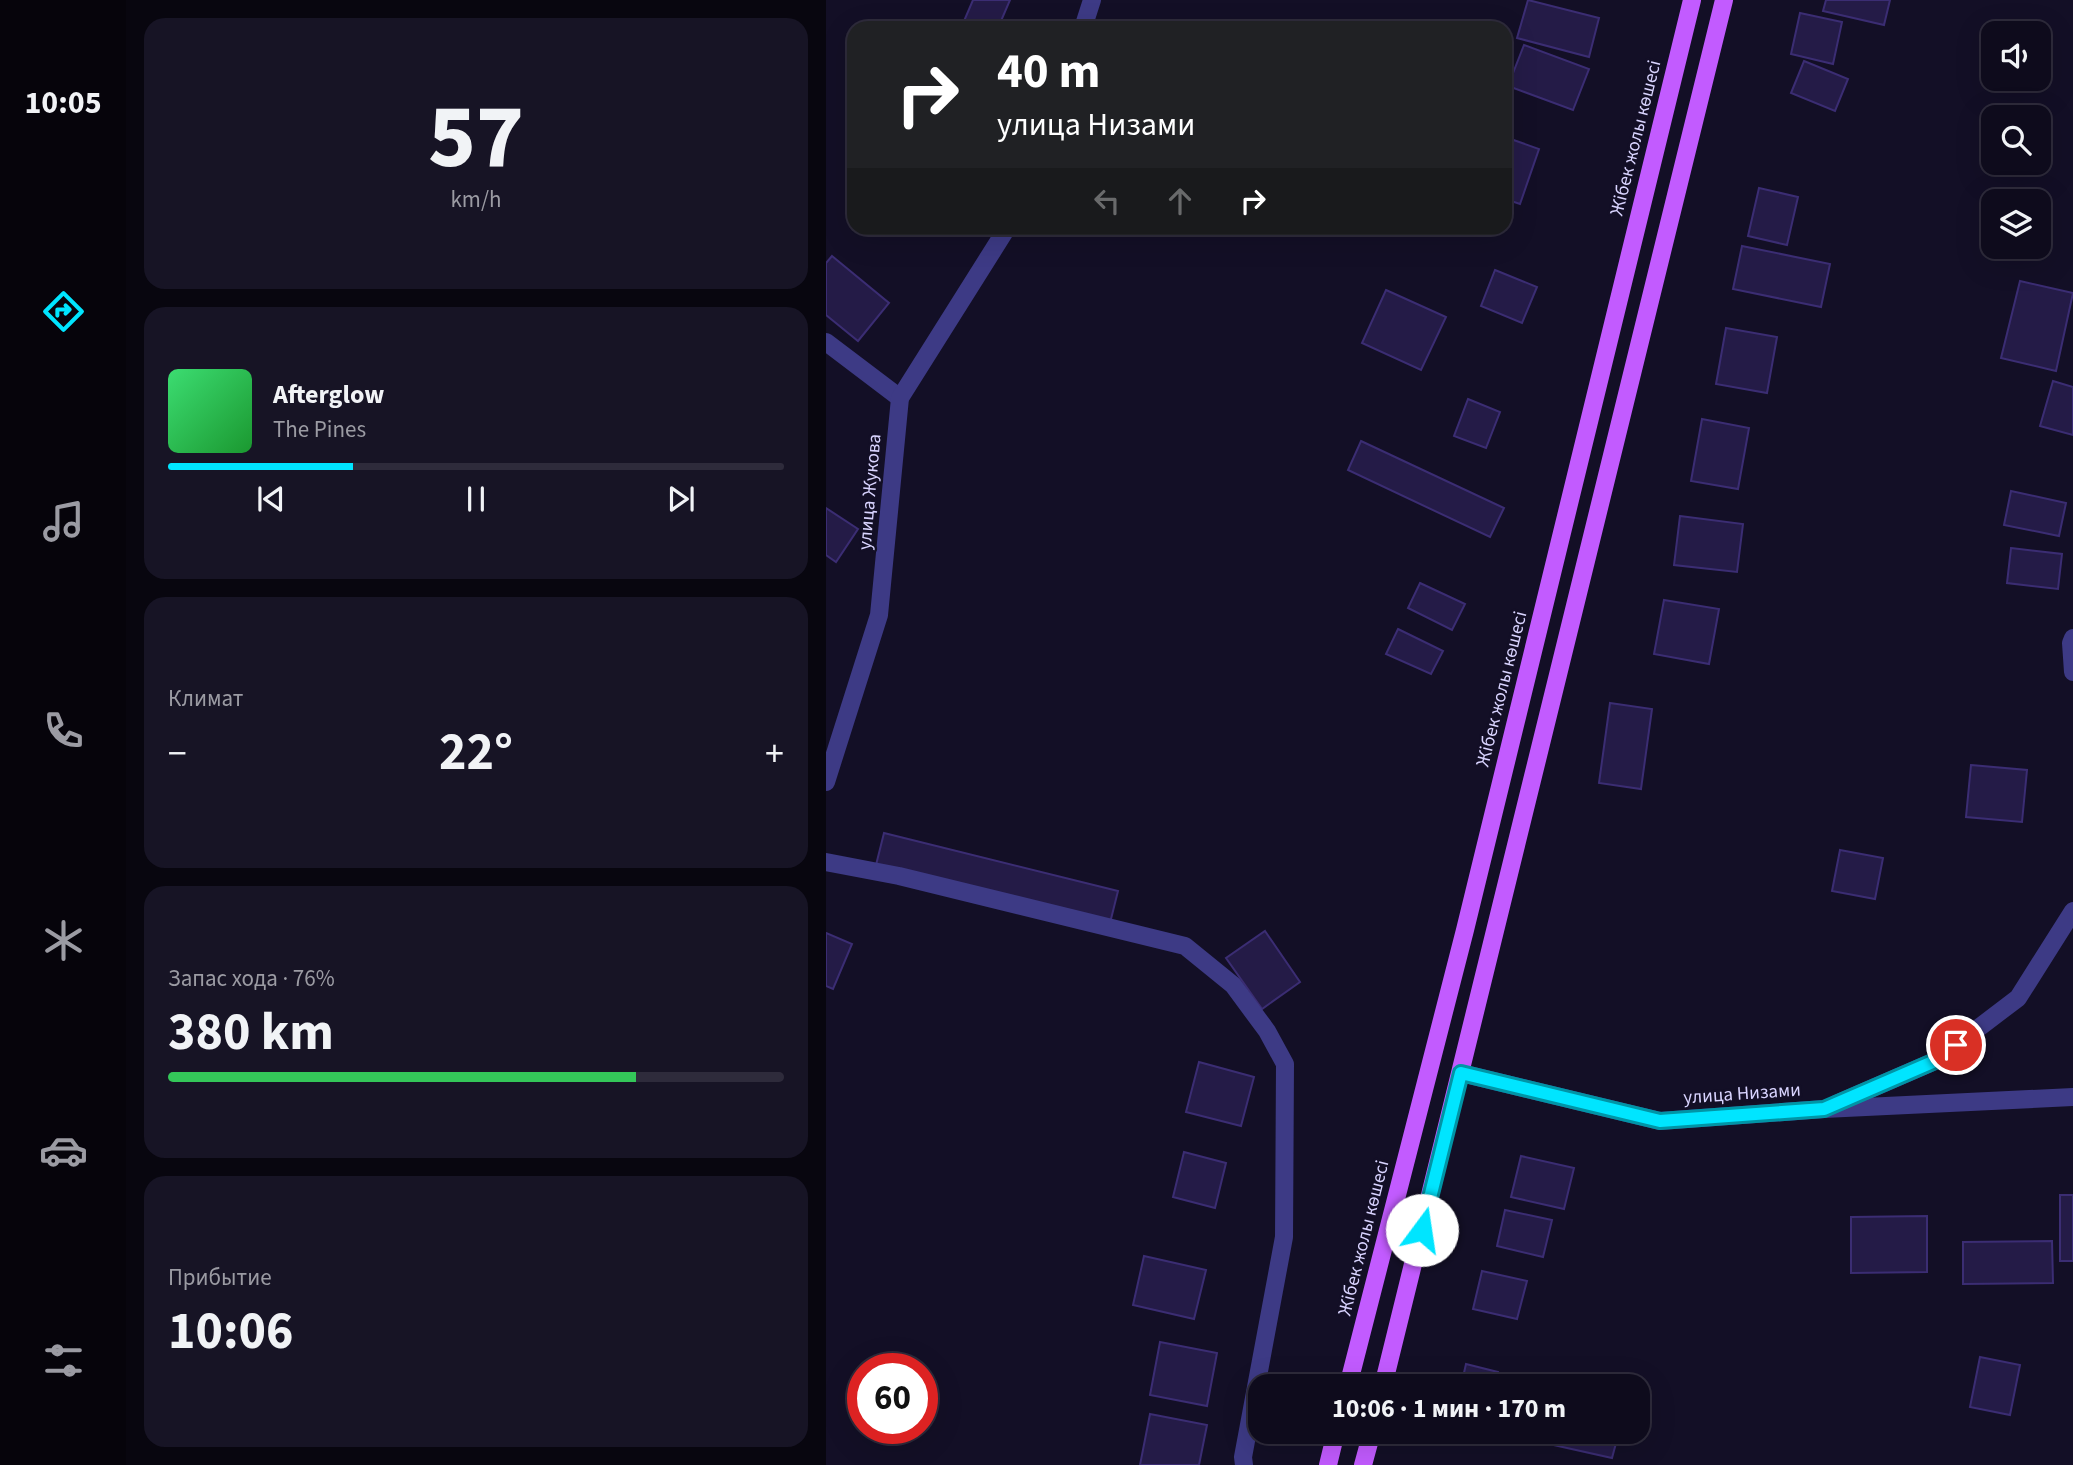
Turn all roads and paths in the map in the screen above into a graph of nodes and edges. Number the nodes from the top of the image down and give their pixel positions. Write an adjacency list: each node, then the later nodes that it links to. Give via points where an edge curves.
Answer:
1 (1092, 0): 4 (street)
2 (1692, 0): 16 (main road, Жібек жолы көшесі, via 1465,930)
3 (1724, 0): 13 (main road)
4 (1085, 21)
5 (1003, 235): 7 (street, улица Жукова)
6 (826, 342): 7 (street)
7 (900, 398): 10 (street, улица Жукова, via 879,615)
8 (2073, 638): 9 (street)
9 (2073, 672)
10 (826, 782)
11 (826, 862): 20 (street, via 1185,946 1233,985 1267,1031 1285,1064 1284,1237)
12 (2073, 911): 15 (street, via 2018,998 1935,1061)
13 (1461, 1073): 15 (street, улица Низами, via 1660,1121); 17 (main road)
14 (2073, 1097): 15 (street, улица Низами)
15 (1824, 1109)
16 (1351, 1374)
17 (1386, 1374)
18 (1333, 1444): 21 (main road)
19 (1369, 1444): 22 (main road)
20 (1244, 1465)
21 (1328, 1465)
22 (1363, 1465)

